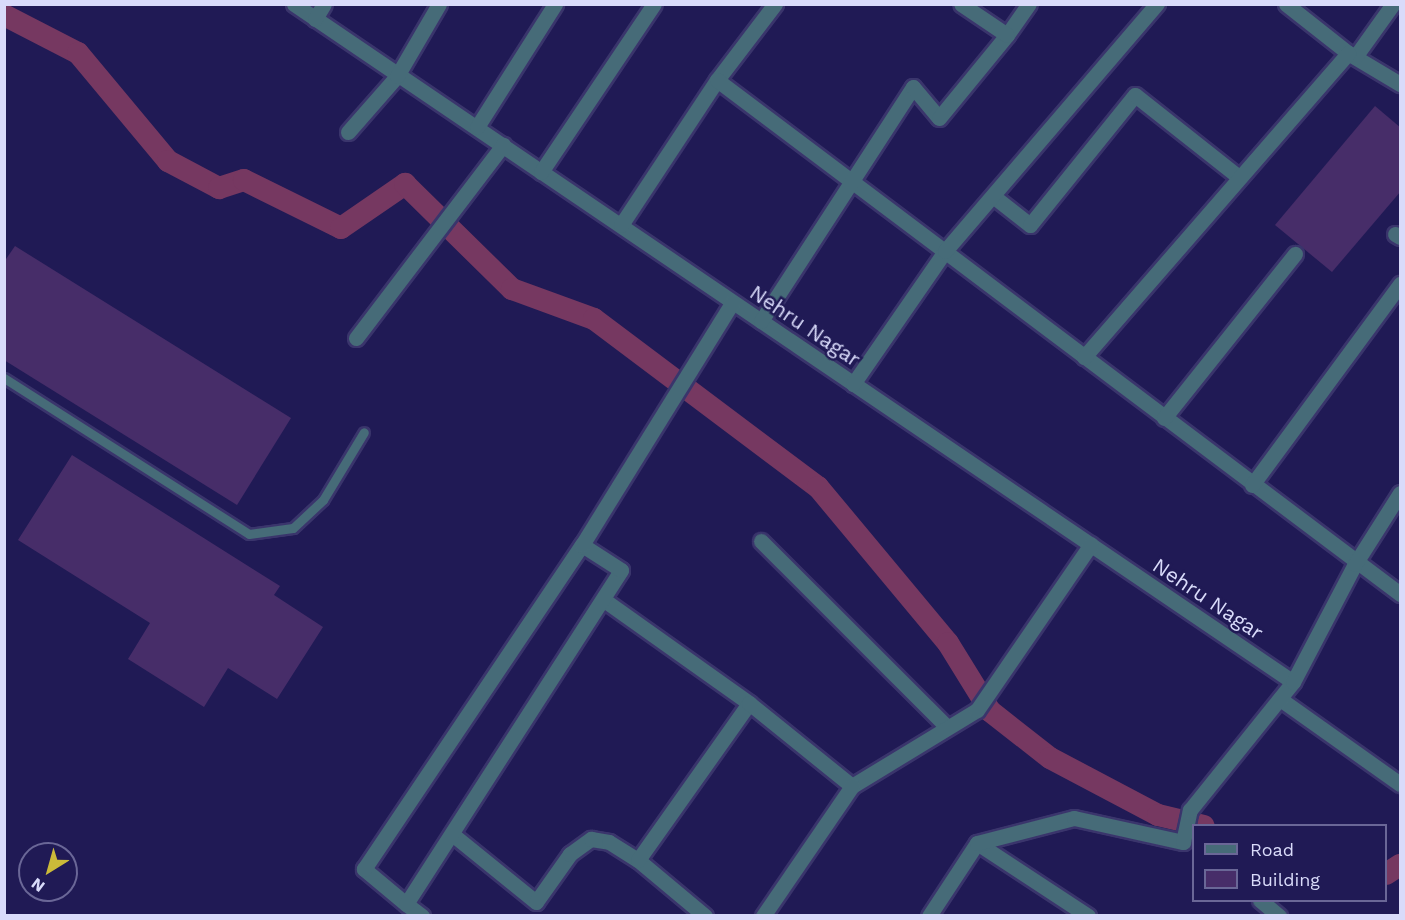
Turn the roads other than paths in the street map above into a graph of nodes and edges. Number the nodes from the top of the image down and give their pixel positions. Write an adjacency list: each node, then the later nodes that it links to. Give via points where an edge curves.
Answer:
1 (294, 4): 12 (street, Nehru Nagar)
2 (324, 4): 12 (street)
3 (439, 4): 15 (street)
4 (555, 4): 18 (street)
5 (654, 4): 21 (street)
6 (775, 4): 16 (street)
7 (961, 4): 13 (street)
8 (1029, 4): 13 (street)
9 (1157, 4): 24 (street)
10 (1393, 4): 14 (street)
11 (1288, 5): 14 (street)
12 (315, 19): 15 (street, Nehru Nagar)
13 (1007, 35): 23 (street, via 939,118 913,87)
14 (1352, 55): 17 (street); 22 (street)
15 (397, 76): 18 (street, Nehru Nagar); 19 (street)
16 (717, 80): 23 (street); 25 (street)
17 (1401, 84)
18 (477, 127): 20 (street, Nehru Nagar)
19 (348, 132)
20 (503, 145): 21 (street, Nehru Nagar); 31 (street)
21 (541, 172): 25 (street, Nehru Nagar)
22 (1239, 177): 24 (street, via 1135,95 1030,225); 32 (street)
23 (851, 181): 26 (street); 30 (street)
24 (993, 196): 26 (street)
25 (621, 225): 29 (street, Nehru Nagar)
26 (945, 251): 32 (street); 34 (street)
27 (1295, 254): 35 (street)
28 (1401, 284): 37 (street)
29 (732, 303): 30 (street, Nehru Nagar); 41 (street, via 685,378 677,399)
30 (761, 321): 34 (street, Nehru Nagar)
31 (356, 338)
32 (1084, 357): 35 (street)
33 (4, 378): 36 (lane, via 249,534 293,528 323,500)
34 (853, 384): 40 (street, Nehru Nagar)
35 (1164, 418): 37 (street)
36 (364, 432)
37 (1252, 485): 42 (street)
38 (1401, 493): 42 (street)
39 (761, 541): 48 (street)
40 (1091, 544): 45 (street, Nehru Nagar); 48 (street, via 977,710)
41 (582, 545): 44 (street, via 621,570); 56 (street, via 364,869)
42 (1355, 564): 43 (street); 45 (street)
43 (1401, 594)
44 (603, 600): 47 (street); 51 (street)
45 (1293, 682): 46 (street)
46 (1280, 699): 49 (street); 52 (street, via 1190,810)
47 (749, 703): 50 (street); 54 (street)
48 (946, 726): 50 (street)
49 (1401, 784)
50 (852, 786): 59 (street)
51 (452, 834): 54 (street, via 536,902 570,854 591,839 609,842); 56 (street)
52 (1188, 841): 53 (street, via 1074,818)
53 (977, 843): 60 (street); 61 (street)
54 (638, 860): 58 (street)
55 (1263, 902): 62 (street)
56 (406, 904): 57 (street)
57 (422, 915)
58 (705, 915)
59 (763, 915)
60 (929, 915)
61 (1088, 915)
62 (1279, 915)

